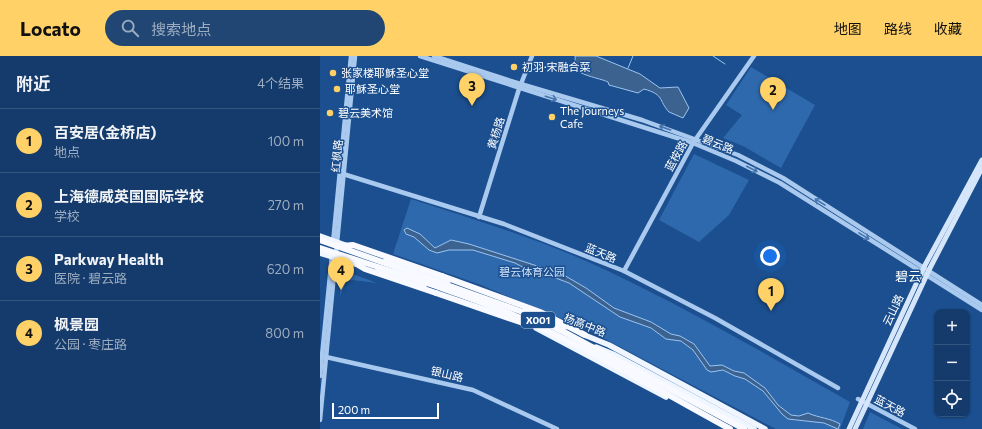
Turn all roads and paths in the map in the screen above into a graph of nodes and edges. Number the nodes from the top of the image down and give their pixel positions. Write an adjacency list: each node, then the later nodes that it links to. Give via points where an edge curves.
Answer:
1 (352, 56): 12 (street, 红枫路)
2 (355, 56): 12 (street, 红枫路)
3 (420, 56): 7 (street, 碧云路)
4 (434, 56): 7 (street, 碧云路)
5 (532, 56): 7 (street, 黄杨路)
6 (754, 56): 8 (street, 蓝桉路)
7 (520, 86): 8 (street, 碧云路, one-way to 7); 9 (street, 碧云路, one-way to 9); 13 (street, 黄杨路)
8 (696, 138): 9 (street, 蓝桉路); 22 (street, 碧云路, one-way to 8, via 782,178 738,155)
9 (692, 143): 21 (street, 蓝桉路); 22 (street, 碧云路, one-way to 22, via 780,183)
10 (982, 160): 22 (main road, 云山路)
11 (982, 168): 22 (main road, 云山路)
12 (342, 173): 13 (street, 蓝天路); 16 (street, 红枫路)
13 (479, 216): 21 (street, 蓝天路)
14 (320, 236): 16 (main road, 杨高中路 / X001)
15 (320, 240): 16 (highway, 杨高中路 / X001, bridge)
16 (336, 243): 20 (street, 红枫路); 27 (main road, 杨高中路 / X001, via 504,301); 27 (highway, bridge, via 353,245 540,312); 38 (highway, 杨高中路 / X001, bridge, via 525,314 593,347)
17 (320, 248): 19 (highway, 杨高中路 / X001, bridge)
18 (320, 253): 20 (main road, 杨高中路 / X001)
19 (343, 256): 25 (highway, bridge, via 365,270); 36 (highway, 杨高中路 / X001, bridge, via 437,287 531,323)
20 (334, 257): 25 (main road, 杨高中路 / X001, via 408,280); 28 (street); 29 (street)
21 (624, 271): 30 (street, 蓝天路, via 715,318)
22 (925, 271): 23 (street, 碧云路); 24 (street, 碧云路); 31 (main road, 云山路)
23 (982, 305)
24 (982, 310)
25 (523, 323): 26 (main road, 杨高中路 / X001)
26 (536, 328): 32 (main road, 杨高中路 / X001, via 559,333 613,354); 35 (main road, X001)
27 (585, 335): 40 (main road, 杨高中路 / X001, via 609,345)
28 (326, 357): 33 (street); 34 (street, 银山路, via 464,387)
29 (320, 376)
30 (838, 388)
31 (862, 401): 41 (main road, 云山路); 42 (main road, 云山路); 43 (street, 蓝天路)
32 (727, 414): 37 (main road); 39 (main road, 杨高中路 / X001)
33 (320, 420)
34 (553, 428)
35 (726, 429)
36 (730, 429)
37 (736, 429)
38 (744, 429)
39 (754, 429)
40 (765, 429)
41 (849, 429)
42 (855, 429)
43 (915, 429)

